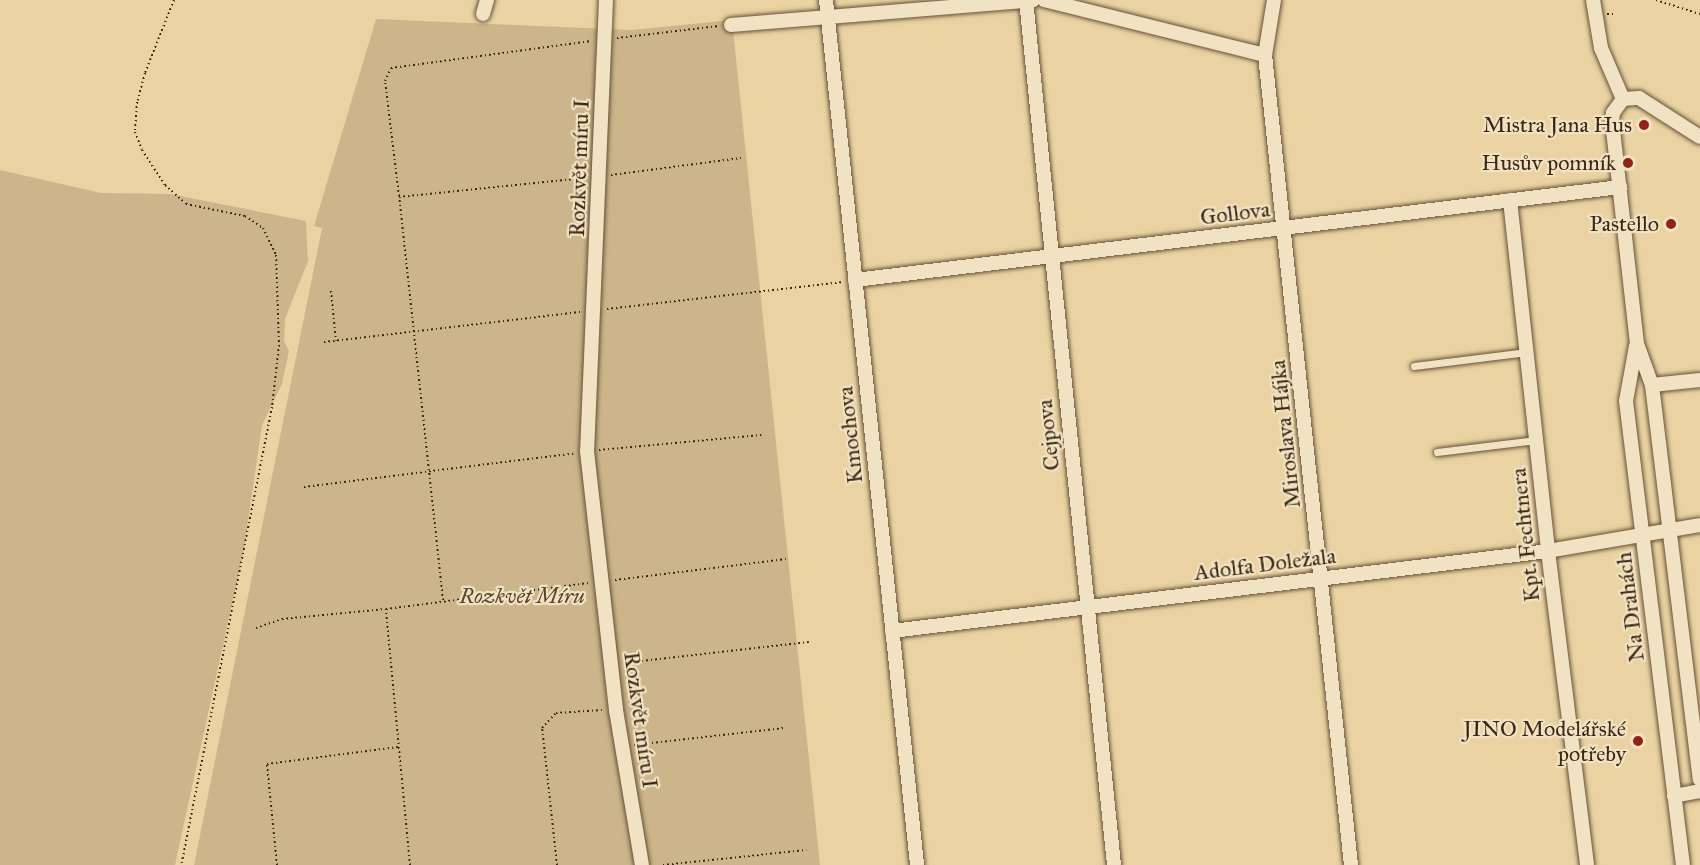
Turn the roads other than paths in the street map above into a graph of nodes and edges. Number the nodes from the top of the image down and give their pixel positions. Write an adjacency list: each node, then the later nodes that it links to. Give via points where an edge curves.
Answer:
1 (487, 0): 8 (street)
2 (606, 0): 36 (street, Rozkvět míru I, via 587,451 616,710)
3 (826, 0): 9 (street, Kmochova)
4 (1029, 0): 9 (street); 17 (street, Cejpova)
5 (1044, 0): 11 (street)
6 (1274, 0): 11 (street, Miroslava Hájka)
7 (1593, 0): 12 (street, via 1601,48)
8 (483, 14)
9 (828, 20): 10 (street, via 793,18); 18 (street, Kmochova)
10 (731, 25)
11 (1265, 55): 16 (street, Miroslava Hájka)
12 (1623, 99): 13 (street, via 1639,98); 14 (street, Na Drahách, via 1612,122)
13 (1700, 137)
14 (1620, 187): 15 (street, Gollova); 19 (street, Na Drahách)
15 (1510, 200): 16 (street, Gollova); 20 (street, Kpt. Fechtnera)
16 (1284, 228): 17 (street, Gollova); 30 (street, Miroslava Hájka)
17 (1051, 256): 18 (street, Gollova); 31 (street, Cejpova)
18 (855, 280): 32 (street, Kmochova)
19 (1637, 344): 23 (street, Na Drahách); 28 (street, Na Drahách, via 1626,401)
20 (1527, 352): 21 (lane); 24 (street, Kpt. Fechtnera)
21 (1414, 366)
22 (1700, 380): 23 (street)
23 (1652, 385): 27 (street, Na Drahách)
24 (1536, 440): 25 (lane); 29 (street, Kpt. Fechtnera)
25 (1437, 452)
26 (1700, 525): 27 (street, Adolfa Doležala)
27 (1670, 529): 28 (street, Adolfa Doležala); 33 (street, Na Drahách)
28 (1643, 537): 29 (street, Adolfa Doležala); 35 (street, Na Drahách)
29 (1548, 551): 30 (street, Adolfa Doležala); 40 (street, Kpt. Fechtnera)
30 (1321, 579): 31 (street, Adolfa Doležala); 39 (street, Miroslava Hájka)
31 (1087, 607): 32 (street, Adolfa Doležala); 38 (street, Cejpova)
32 (892, 630): 37 (street, Kmochova)
33 (1700, 779)
34 (1700, 791): 35 (street)
35 (1674, 796): 41 (street, Na Drahách)
36 (642, 865)
37 (916, 865)
38 (1114, 865)
39 (1351, 865)
40 (1587, 865)
41 (1683, 865)

